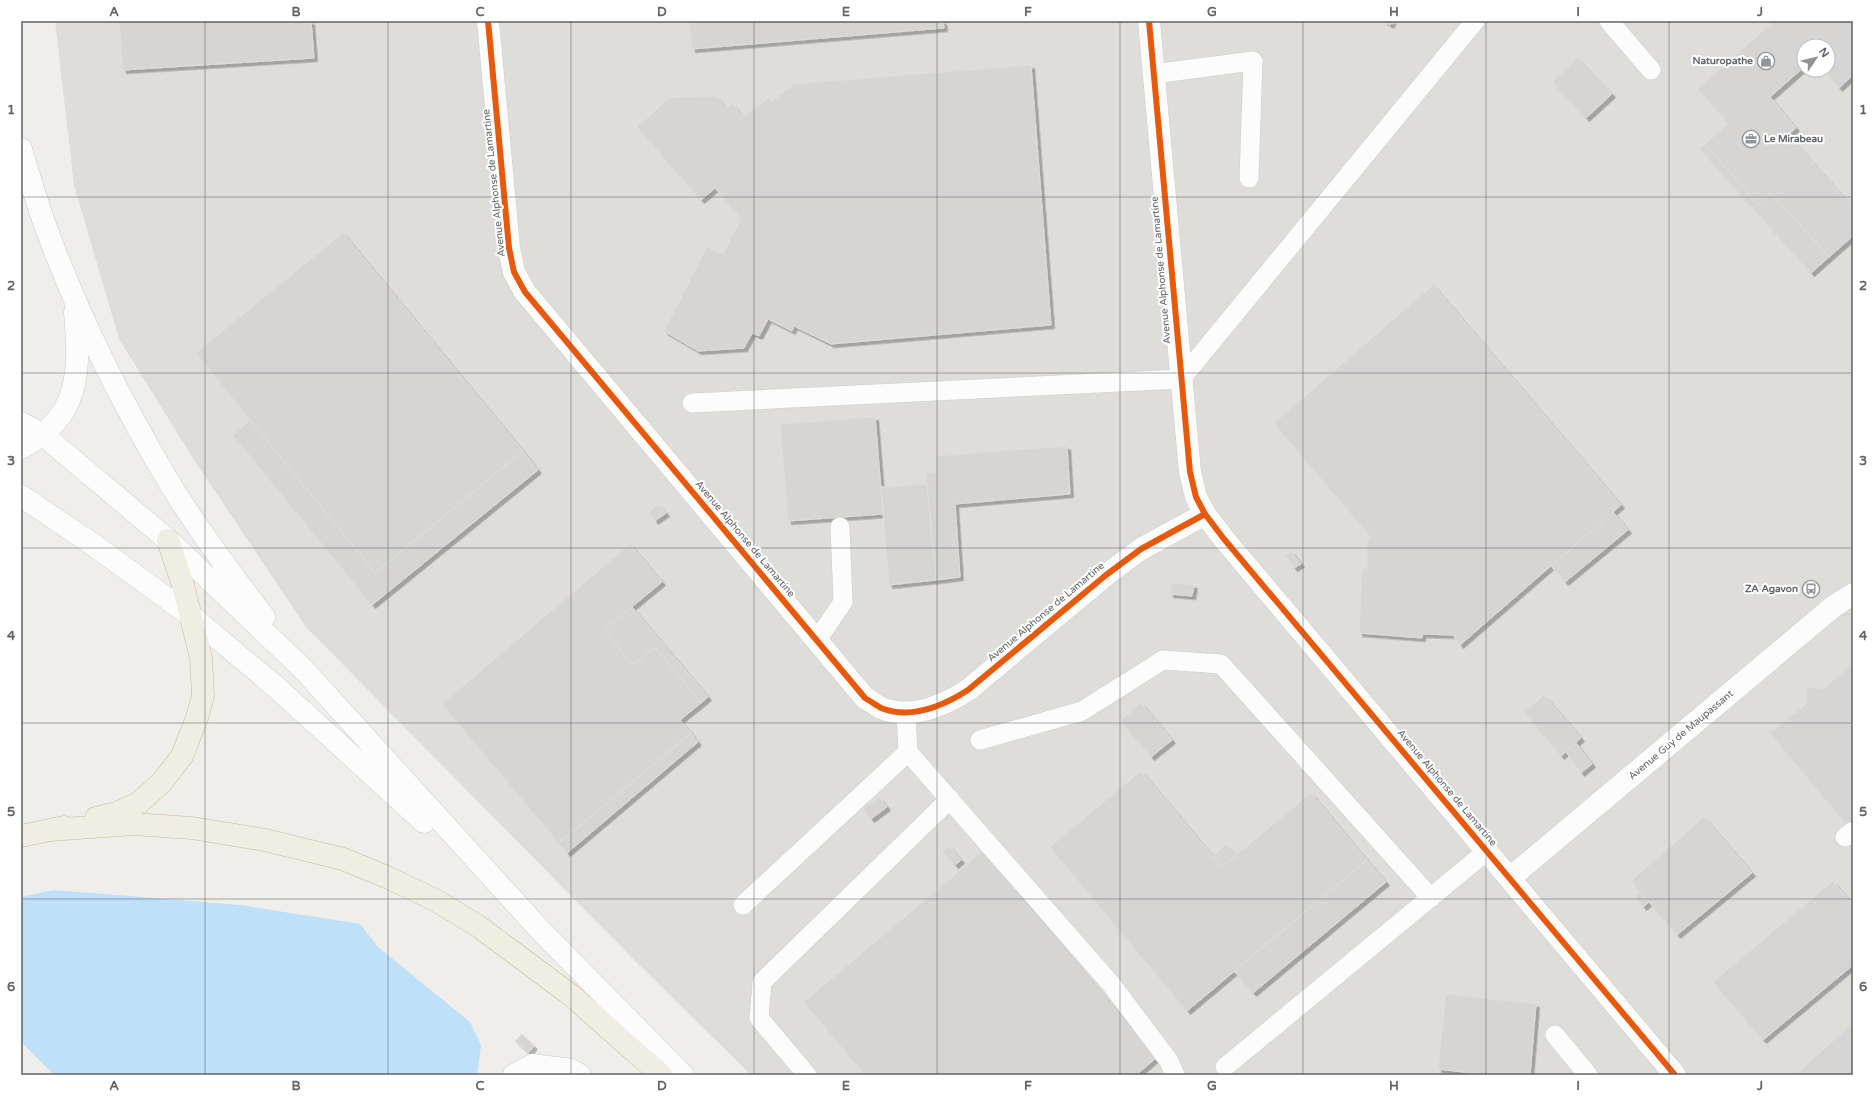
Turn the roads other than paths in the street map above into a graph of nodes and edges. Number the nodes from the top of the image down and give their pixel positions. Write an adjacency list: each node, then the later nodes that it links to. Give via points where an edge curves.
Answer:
1 (488, 21): 21 (street, Avenue Alphonse de Lamartine, via 509,248 514,272 525,292)
2 (1149, 21): 6 (street, Avenue Alphonse de Lamartine)
3 (1475, 21): 10 (lane)
4 (1609, 21): 5 (lane)
5 (1651, 70)
6 (1153, 74): 8 (lane, via 1253,61); 10 (street, Avenue Alphonse de Lamartine)
7 (21, 149): 9 (street, via 50,240)
8 (1249, 178)
9 (74, 298): 13 (street, via 78,357 75,382 68,404 55,423); 22 (street, via 110,376 167,480 216,554)
10 (1182, 379): 11 (lane); 16 (street, Avenue Alphonse de Lamartine, via 1190,472 1196,497)
11 (692, 403)
12 (21, 423): 13 (street)
13 (42, 434): 14 (street); 18 (street)
14 (21, 448)
15 (21, 496): 20 (street)
16 (1205, 514): 23 (street, Avenue Alphonse de Lamartine, via 1141,550 1106,575 968,690 950,702); 29 (street, Avenue Alphonse de Lamartine)
17 (840, 527): 21 (lane, via 843,602)
18 (168, 540): 20 (highway); 22 (street)
19 (1853, 594): 30 (street, Avenue Guy de Maupassant, via 1834,606)
20 (190, 615): 27 (highway, via 201,658 203,696 182,756 162,782 140,802 117,813); 33 (street, via 362,764)
21 (817, 640): 23 (street, Avenue Alphonse de Lamartine, via 865,698 882,708)
22 (303, 669): 33 (street)
23 (906, 712): 25 (lane)
24 (980, 740): 31 (lane, via 1082,711 1163,660 1221,664)
25 (908, 752): 26 (lane); 32 (lane)
26 (950, 799): 40 (lane, via 762,982 759,1018); 41 (lane, via 1111,984 1169,1061)
27 (50, 830): 28 (highway); 38 (highway, via 133,824 192,828 266,840 343,859 435,900 478,926 572,996)
28 (21, 836)
29 (1487, 851): 30 (street, Avenue Alphonse de Lamartine); 31 (lane)
30 (1510, 878): 43 (street, Avenue Alphonse de Lamartine)
31 (1431, 898): 35 (lane)
32 (743, 905)
33 (542, 932): 39 (street)
34 (1555, 1035): 42 (lane)
35 (1225, 1066)
36 (514, 1075): 37 (street, via 532,1065 571,1070)
37 (580, 1075)
38 (661, 1075)
39 (683, 1075)
40 (807, 1075)
41 (1176, 1075)
42 (1588, 1075)
43 (1675, 1075)

